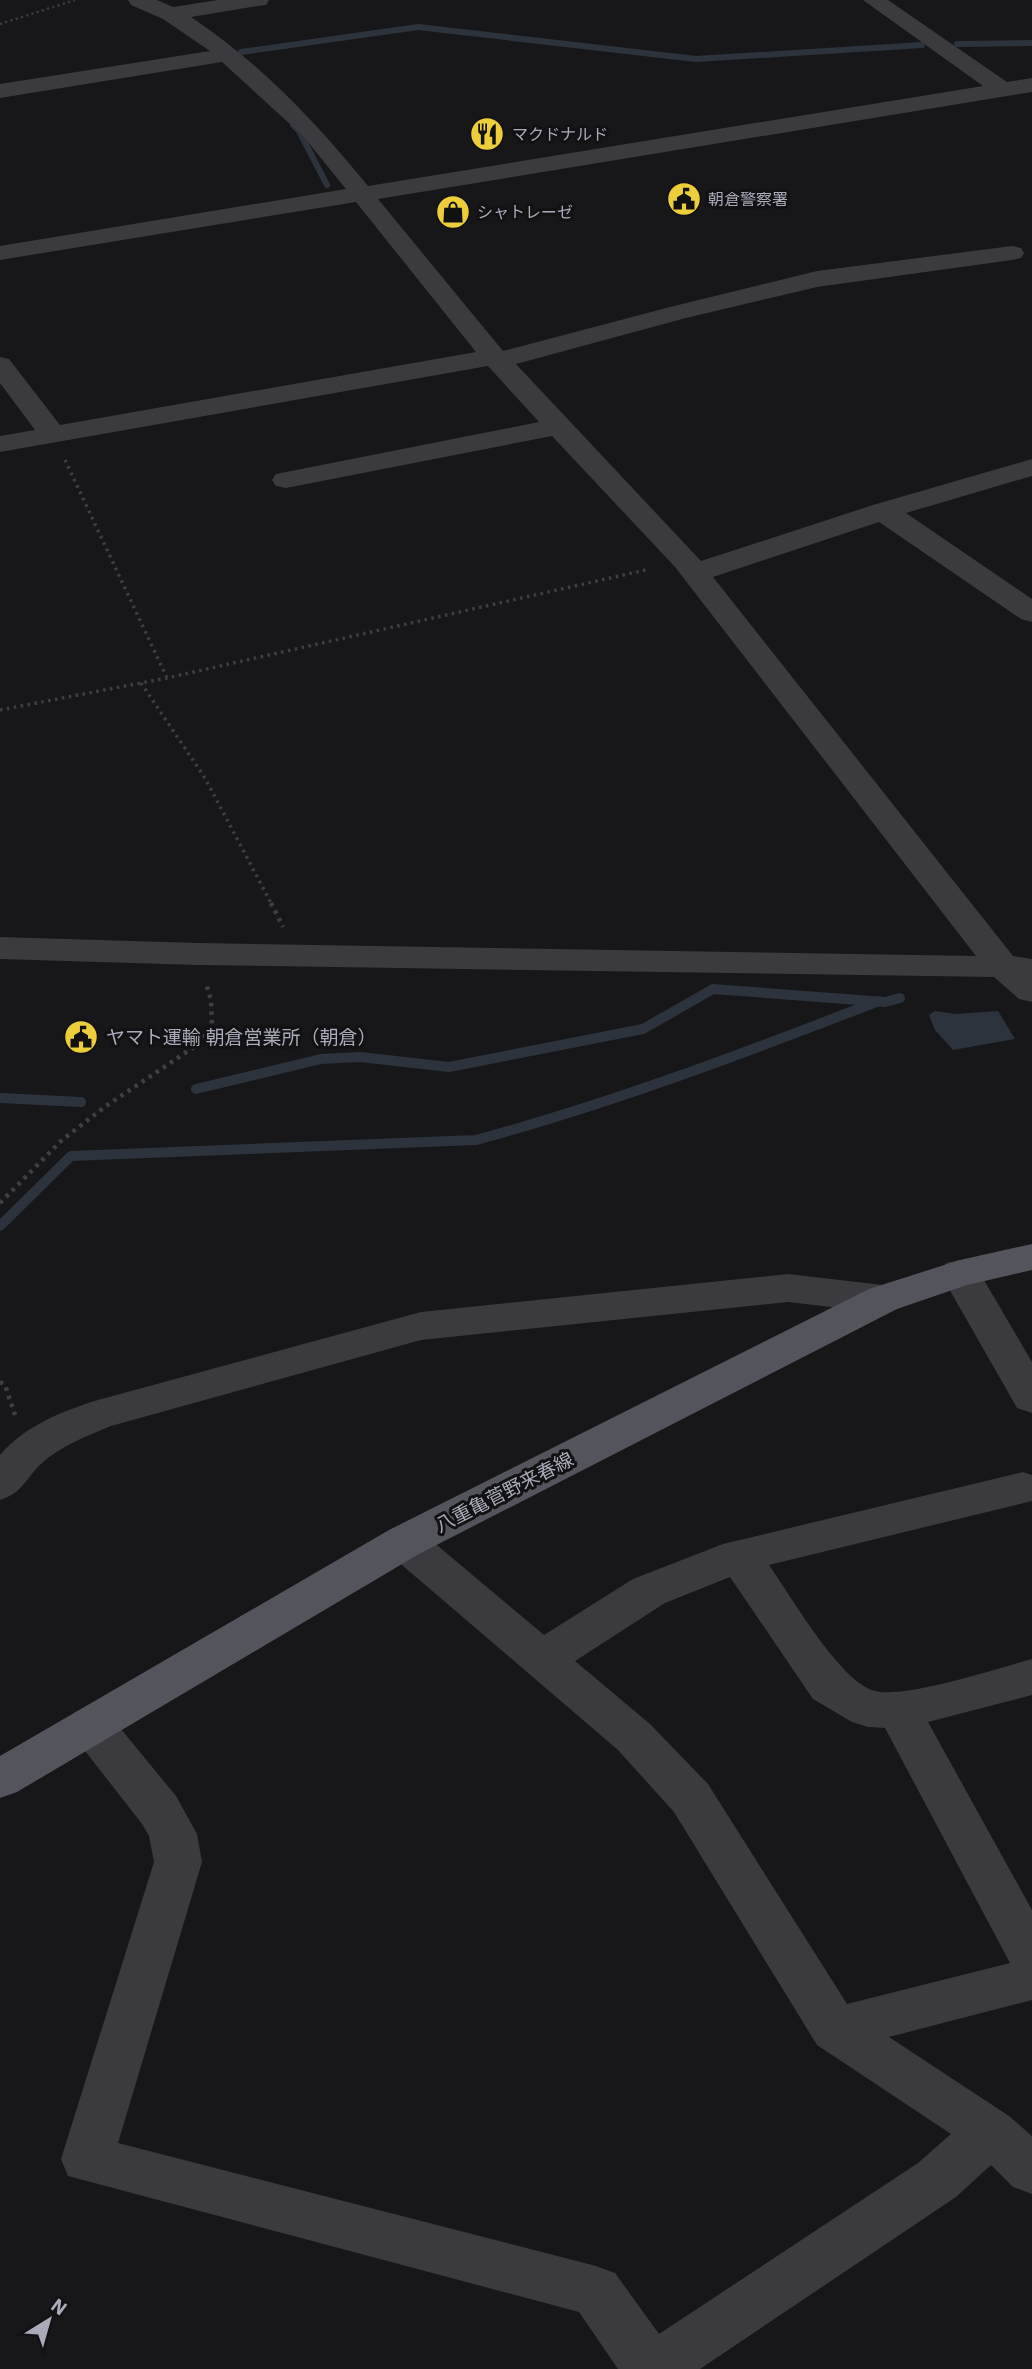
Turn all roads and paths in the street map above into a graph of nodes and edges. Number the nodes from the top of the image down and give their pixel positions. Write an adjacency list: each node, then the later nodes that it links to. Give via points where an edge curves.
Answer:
1 (75, 0): 6 (path)
2 (139, 0): 5 (street)
3 (258, 0): 5 (street)
4 (874, 0): 9 (street)
5 (171, 14): 7 (street)
6 (0, 24)
7 (229, 54): 10 (street); 11 (street, via 311,131)
8 (1032, 85): 9 (street)
9 (1003, 90): 11 (street)
10 (0, 91)
11 (360, 194): 12 (street); 14 (street)
12 (0, 253)
13 (1012, 253): 14 (street, via 817,279)
14 (496, 359): 16 (street); 17 (street)
15 (0, 365): 17 (street)
16 (559, 426): 20 (street); 22 (street)
17 (51, 433): 18 (street); 24 (path)
18 (0, 443)
19 (1032, 467): 21 (street)
20 (286, 480)
21 (883, 511): 22 (street); 23 (street)
22 (690, 567): 24 (path); 30 (street)
23 (1032, 613)
24 (167, 678): 25 (path)
25 (141, 683): 26 (path); 29 (path, via 205,778)
26 (0, 710)
27 (0, 948): 28 (street)
28 (198, 954): 29 (street); 32 (path, via 211,1000 212,1026 200,1043 62,1140)
29 (298, 955): 30 (street)
30 (1018, 967): 31 (street)
31 (1032, 991)
32 (0, 1203)
33 (1032, 1257): 34 (main road, 八重亀菅野来春線)
34 (960, 1273): 35 (main road, 八重亀菅野来春線); 36 (street)
35 (883, 1299): 37 (street, via 788,1288 421,1326 98,1415 63,1429 27,1452); 39 (main road, 八重亀菅野来春線)
36 (1032, 1398)
37 (0, 1484)
38 (1023, 1488): 40 (street)
39 (404, 1542): 41 (street); 44 (main road, 八重亀菅野来春線)
40 (739, 1556): 41 (street, via 649,1591); 43 (street, via 829,1686 868,1709)
41 (541, 1660): 48 (street, via 634,1737 691,1798)
42 (1032, 1677): 43 (street)
43 (899, 1711): 46 (street)
44 (91, 1725): 45 (main road, 八重亀菅野来春線); 51 (street, via 159,1810 173,1834 178,1862 88,2159 596,2291)
45 (0, 1779)
46 (1032, 1957)
47 (1032, 1979): 48 (street)
48 (835, 2029): 49 (street)
49 (992, 2132): 50 (street); 51 (street, via 937,2179)
50 (1032, 2170)
51 (652, 2369)

